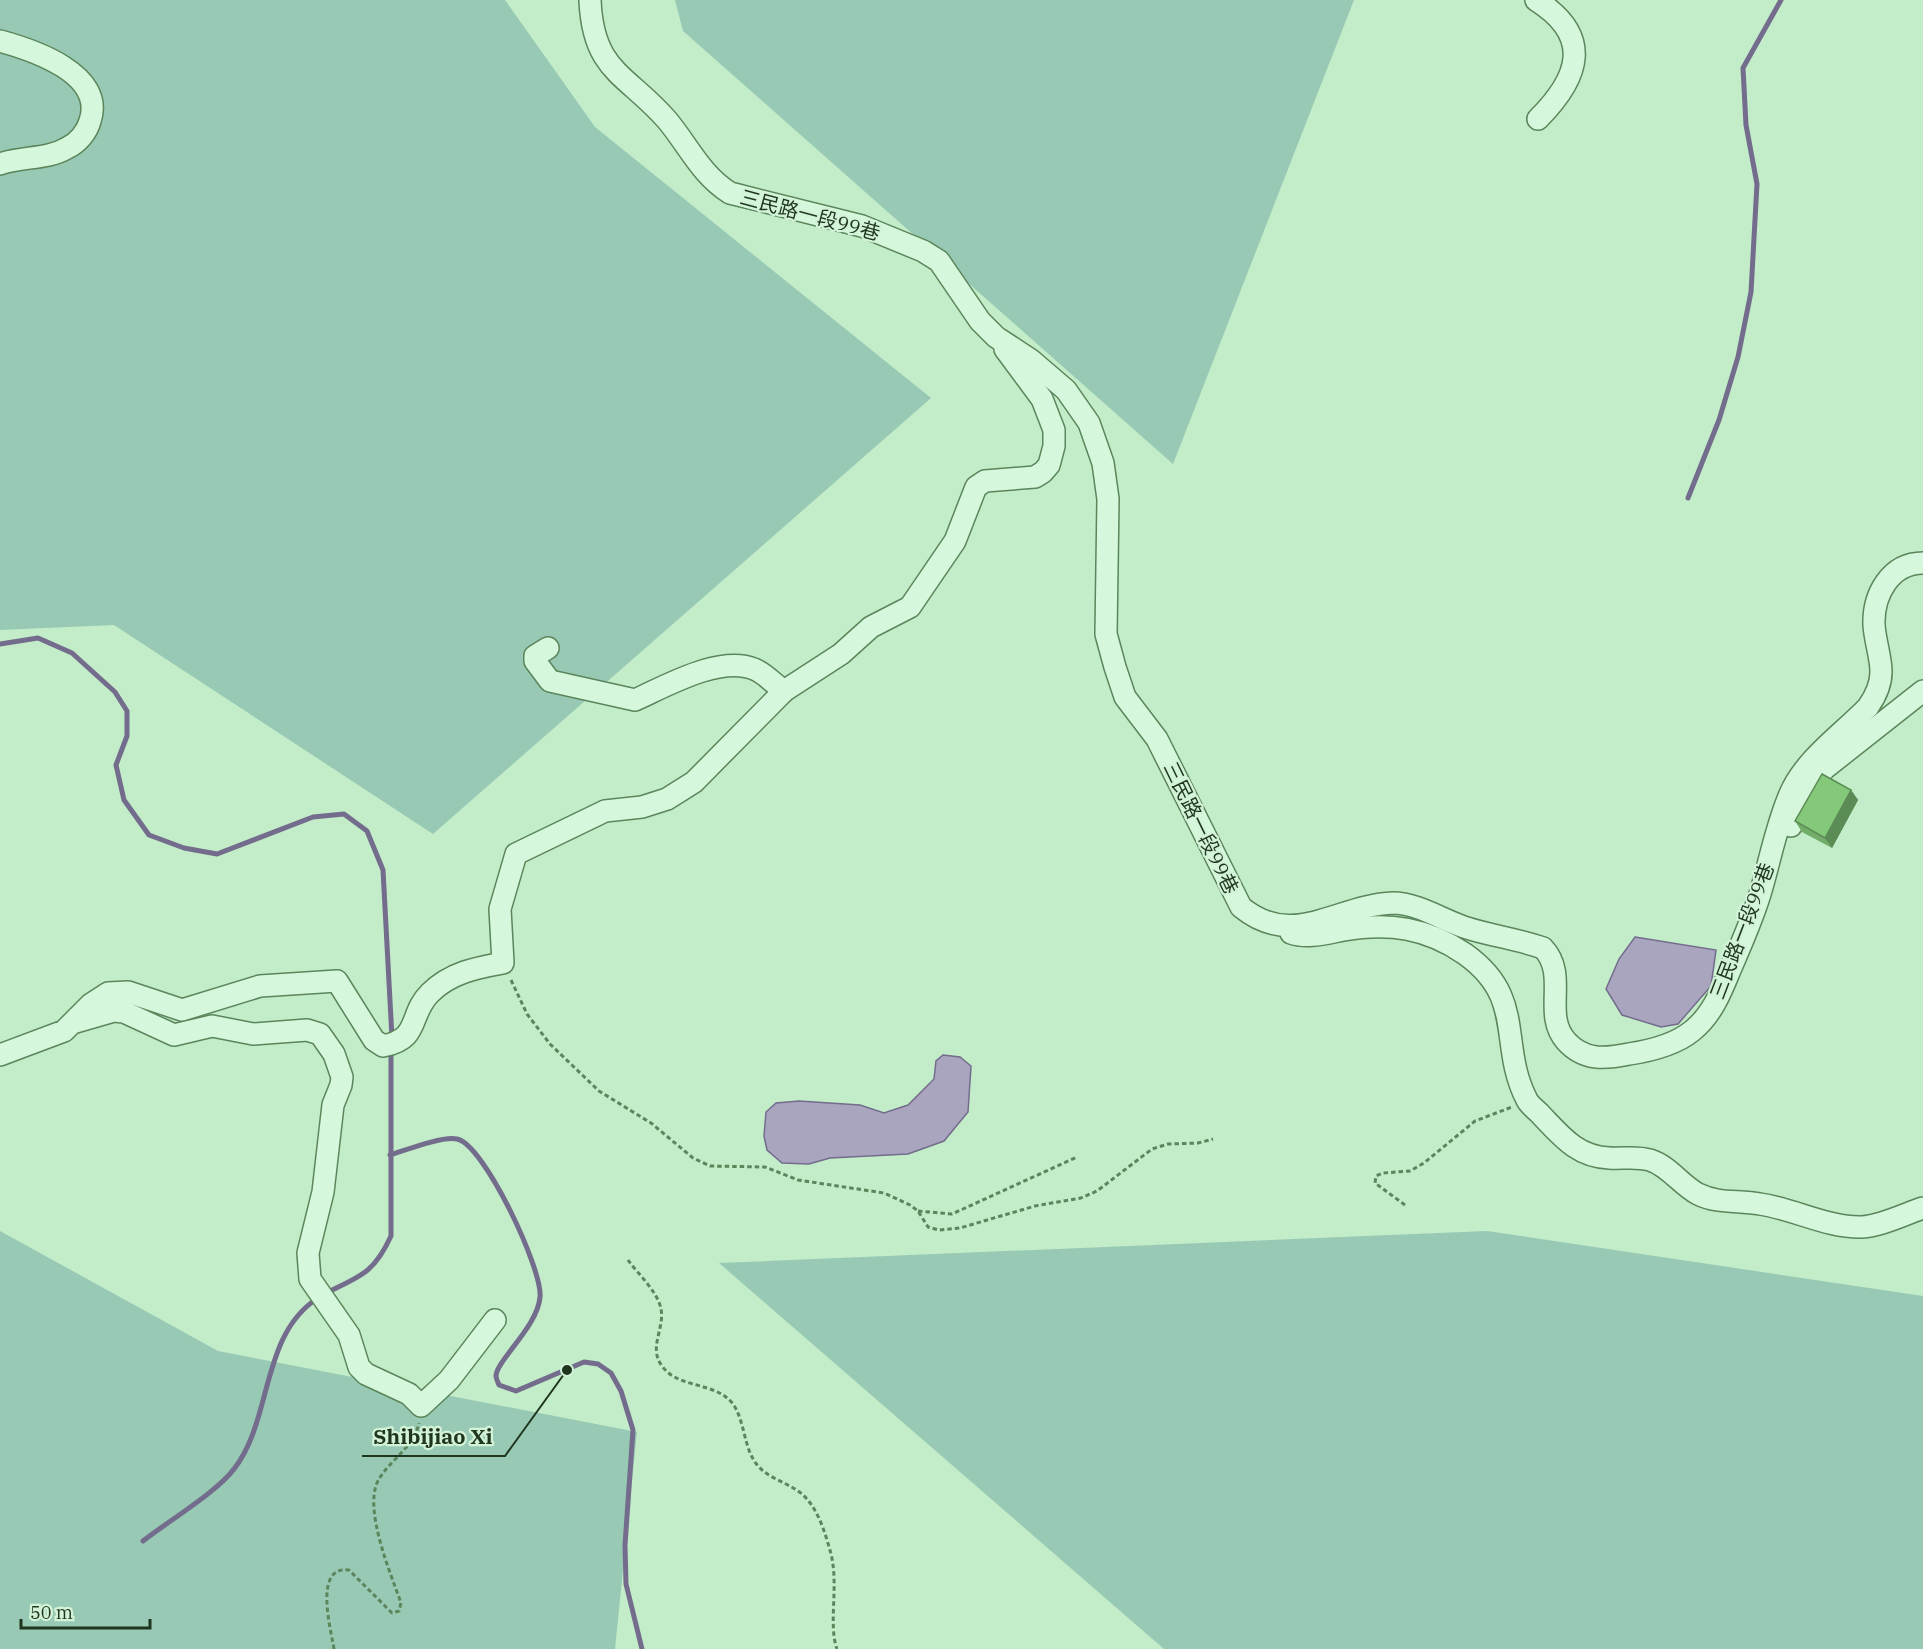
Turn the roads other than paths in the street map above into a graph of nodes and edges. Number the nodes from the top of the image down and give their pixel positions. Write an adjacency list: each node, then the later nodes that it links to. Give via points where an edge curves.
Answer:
1 (590, 0): 6 (street, 三民路一段99巷, via 591,21 614,72 666,120 714,183 730,193 862,226 922,251 939,261 980,321)
2 (1536, 0): 4 (street, via 1563,22 1573,36 1576,52 1571,74 1557,99)
3 (0, 41): 5 (street, via 61,65 92,98 93,111 88,127 69,148)
4 (1538, 119)
5 (0, 164)
6 (996, 337): 9 (street, via 1042,399 1054,430 1049,465 1035,477 1000,478 976,487 955,541 910,607 871,627 842,654); 12 (street, 三民路一段99巷, via 1066,390 1089,423 1103,464 1108,499 1106,634 1125,697 1157,739 1241,907 1256,920)
7 (1923, 563): 11 (street, 三民路一段99巷, via 1896,570 1885,582 1874,624 1881,675 1876,694 1869,707 1802,773 1790,794)
8 (548, 648): 9 (street, via 535,656 535,661 550,681 623,699 635,700 707,669 736,667 754,669)
9 (784, 691): 13 (street, via 694,782 667,799 605,812 516,854 500,909 503,963 448,978 428,995 408,1035 398,1044 383,1046 370,1035 337,981 260,986 182,1010 118,990 91,1004)
10 (1923, 691): 11 (street, via 1824,769 1814,782 1790,828 1770,892)
11 (1752, 916): 12 (street, 三民路一段99巷, via 1719,996 1692,1031 1678,1040 1603,1059 1586,1055 1566,1041 1557,1025 1555,965 1543,948 1469,929 1394,903)
12 (1276, 927): 15 (street, via 1294,934 1320,936 1378,925 1405,927 1464,954 1482,968 1501,992 1527,1101 1571,1147 1582,1153 1651,1161 1711,1199 1762,1204 1834,1223 1864,1227)
13 (73, 1024): 14 (street, via 45,1040); 16 (street, via 114,1011 174,1035 212,1026 253,1034 307,1030 320,1034 334,1054 342,1077 333,1105 323,1192 308,1253 310,1279 349,1335 359,1366 366,1374 409,1394 421,1406 449,1380)
14 (0, 1055)
15 (1923, 1208)
16 (495, 1320)

